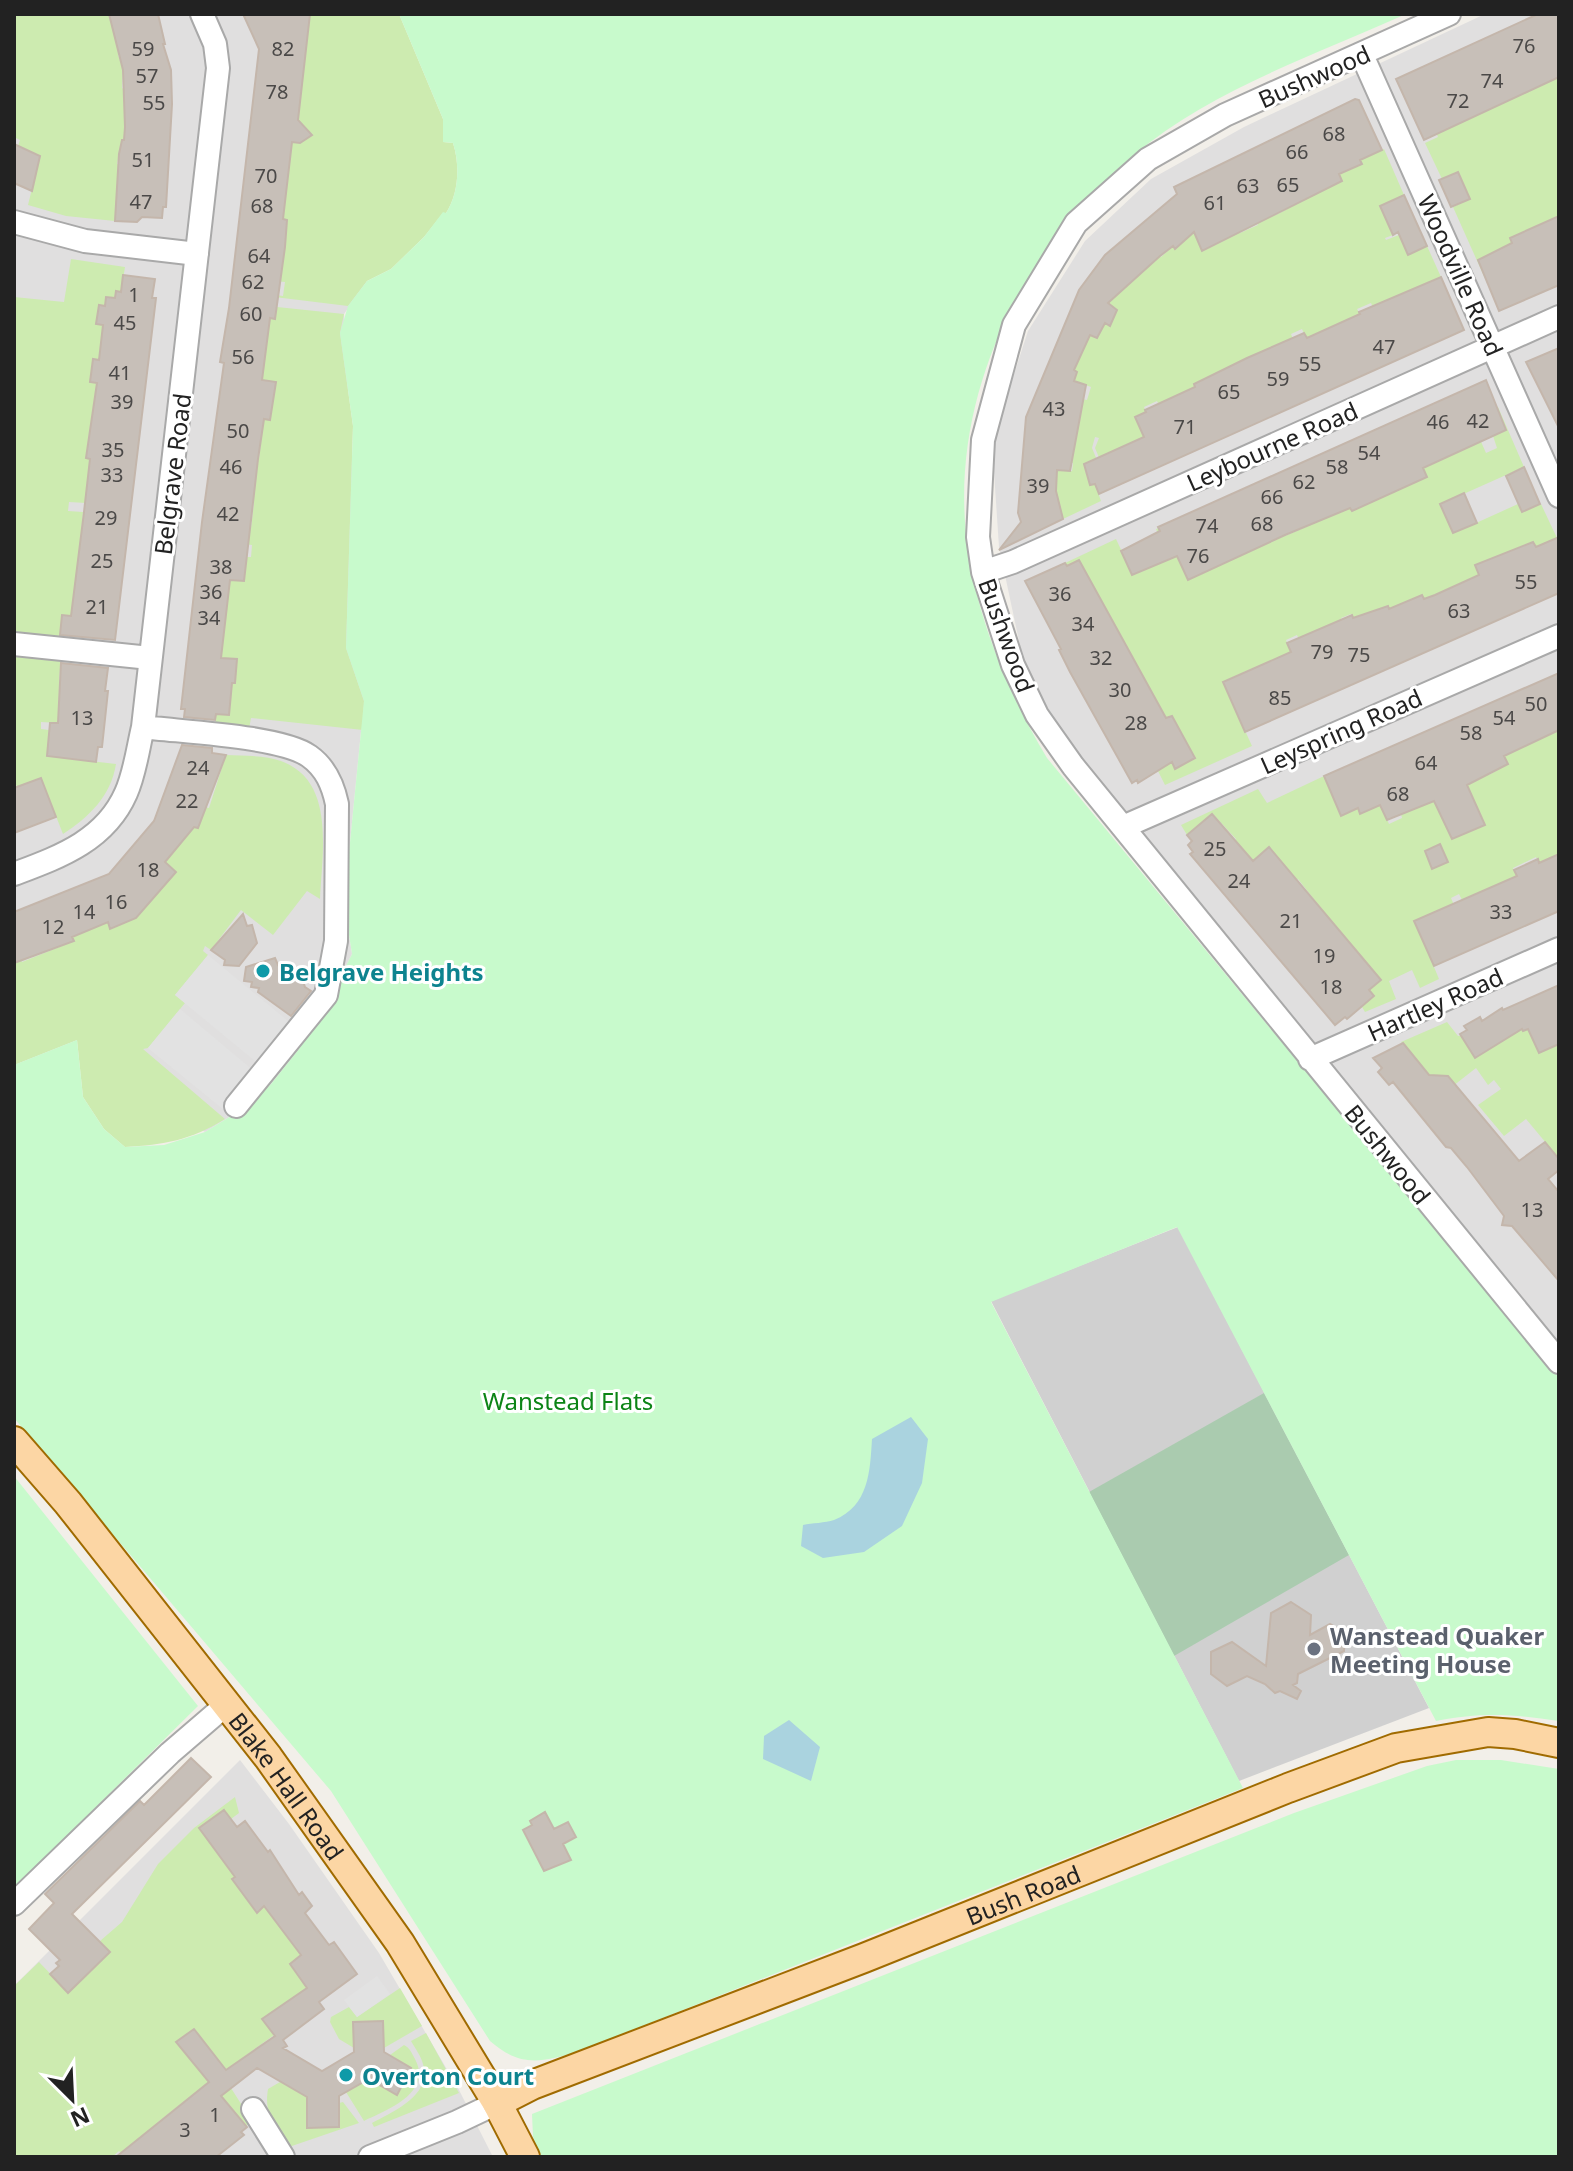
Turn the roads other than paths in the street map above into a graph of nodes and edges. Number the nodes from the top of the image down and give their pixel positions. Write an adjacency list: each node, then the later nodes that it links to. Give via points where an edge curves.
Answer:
1 (202, 14): 5 (street, Belgrave Road, via 218,68)
2 (1449, 14): 3 (street, Bushwood)
3 (1362, 55): 7 (street, Woodville Road); 9 (street, Bushwood, via 1225,115 1148,159 1076,223 1014,325 983,440 978,537)
4 (14, 222): 5 (street, via 85,241)
5 (197, 254): 12 (street, Belgrave Road)
6 (1559, 317): 7 (street, Leybourne Road)
7 (1493, 346): 8 (street, Woodville Road); 9 (street, Leybourne Road)
8 (1559, 496)
9 (983, 572): 14 (street, Bushwood, via 1013,665 1037,715)
10 (1559, 636): 14 (street, Leyspring Road)
11 (14, 644): 12 (street)
12 (150, 658): 13 (street, Belgrave Road)
13 (143, 727): 15 (street, Belgrave Road, via 126,793 108,824 64,855); 18 (street, via 284,744 309,756 333,786 336,941 326,995)
14 (1123, 827): 17 (street, Bushwood)
15 (14, 874)
16 (1559, 949): 17 (street, Hartley Road)
17 (1310, 1059): 19 (street, Bushwood)
18 (236, 1106)
19 (1559, 1362)
20 (14, 1441): 21 (main road, Blake Hall Road)
21 (227, 1704): 23 (street); 24 (main road, Blake Hall Road, via 400,1943)
22 (1559, 1743): 24 (main road, Bush Road, via 1488,1732 1396,1748)
23 (14, 1904)
24 (497, 2103): 27 (street); 28 (main road, Blake Hall Road)
25 (253, 2109): 26 (street)
26 (283, 2157)
27 (370, 2157)
28 (525, 2157)

